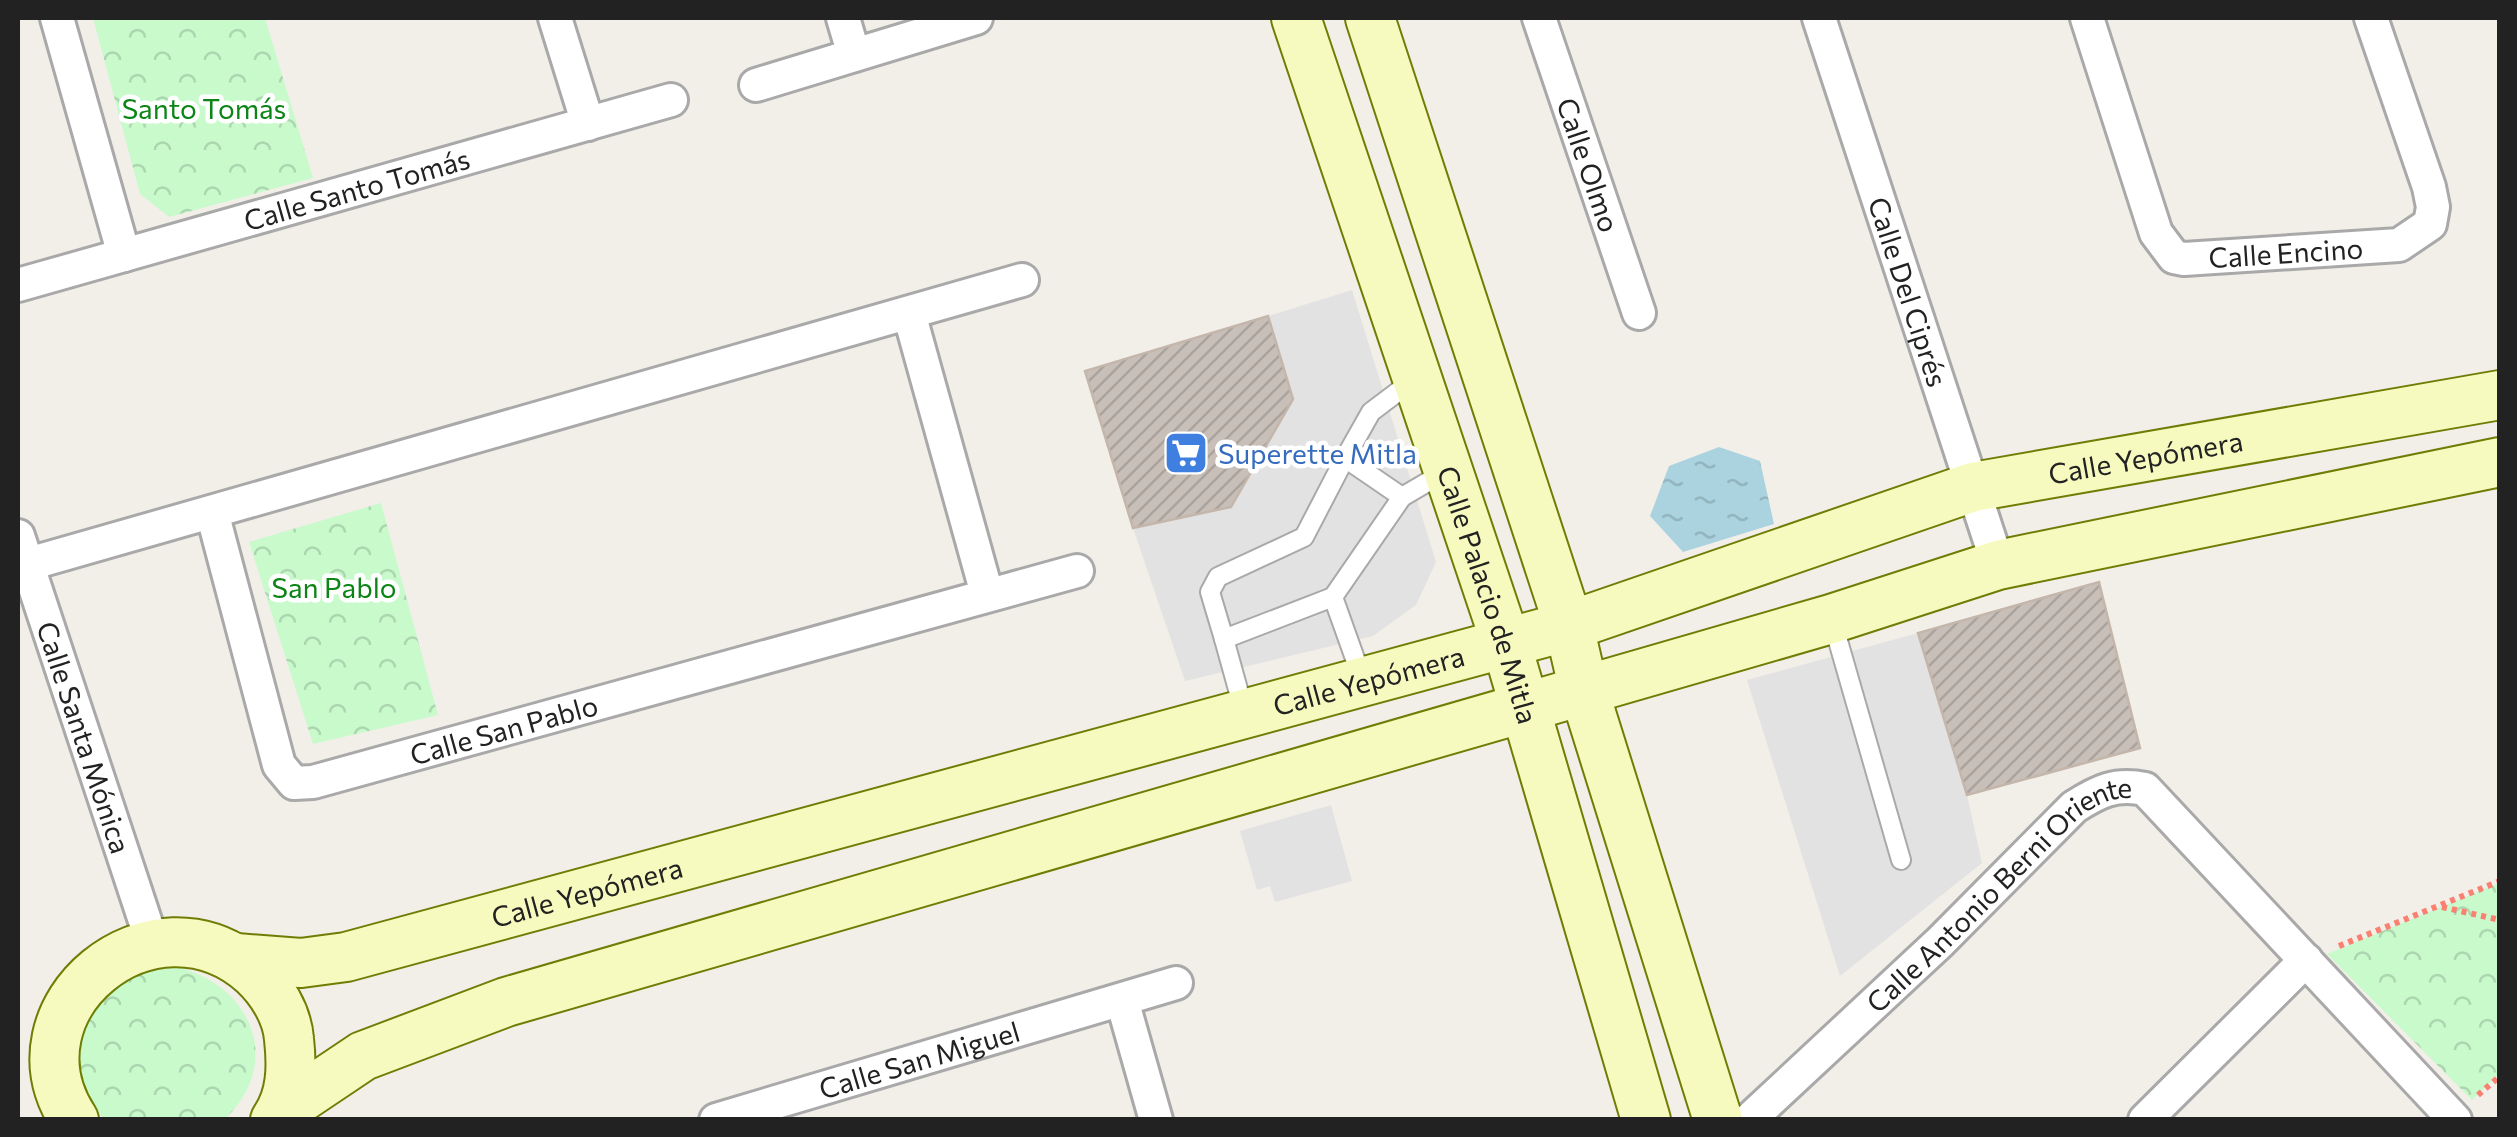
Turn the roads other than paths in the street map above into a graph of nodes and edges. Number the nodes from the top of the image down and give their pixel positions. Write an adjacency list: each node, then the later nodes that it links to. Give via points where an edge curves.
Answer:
1 (57, 18): 15 (street)
2 (555, 18): 14 (street)
3 (843, 18): 11 (street)
4 (976, 18): 11 (street)
5 (1296, 18): 20 (main road, Calle Palacio de Mitla)
6 (1370, 18): 34 (main road)
7 (1540, 18): 19 (street, Calle Olmo)
8 (1819, 18): 25 (street, Calle Del Ciprés)
9 (2087, 18): 10 (street, Calle Encino, via 2156,233 2174,256 2198,259 2399,245 2430,224 2429,187)
10 (2371, 18)
11 (854, 55): 12 (street)
12 (756, 85)
13 (671, 100): 14 (street, Calle Santo Tomás)
14 (588, 124): 15 (street, Calle Santo Tomás)
15 (124, 255): 17 (street, Calle Santo Tomás)
16 (1022, 280): 18 (street)
17 (18, 285)
18 (909, 312): 27 (street); 31 (street)
19 (1639, 314)
20 (1417, 377): 22 (lane, via 1371,412); 24 (main road, Calle Palacio de Mitla)
21 (2500, 395): 25 (main road, Calle Yepómera)
22 (1346, 458): 26 (lane); 35 (lane, via 1296,544 1212,584)
23 (2500, 462): 29 (main road)
24 (1448, 470): 26 (lane); 36 (main road, Calle Palacio de Mitla)
25 (1973, 487): 29 (street, Calle Del Ciprés); 34 (main road, Calle Yepómera)
26 (1402, 496): 32 (lane)
27 (212, 512): 28 (street); 31 (street, Calle San Pablo, via 278,765 294,783)
28 (20, 556): 42 (street, Calle Santa Mónica)
29 (1998, 565): 33 (main road)
30 (1076, 570): 31 (street, Calle San Pablo)
31 (987, 594)
32 (1333, 597): 35 (lane); 37 (lane)
33 (1831, 619): 38 (main road); 41 (lane)
34 (1568, 626): 36 (main road, Calle Yepómera); 38 (main road)
35 (1224, 639): 40 (lane)
36 (1506, 643): 37 (main road, Calle Yepómera); 39 (main road, Calle Palacio de Mitla)
37 (1364, 683): 40 (main road, Calle Yepómera)
38 (1584, 691): 39 (main road); 54 (main road)
39 (1525, 708): 49 (main road, via 506,1002 363,1056); 53 (main road, Calle Palacio de Mitla)
40 (1246, 716): 43 (main road, Calle Yepómera, via 346,957 302,963)
41 (1901, 860)
42 (152, 942): 43 (main road, via 196,942); 47 (main road, via 110,958 78,989)
43 (236, 958): 49 (main road, via 268,986 288,1026 292,1068)
44 (2306, 960): 48 (street, Calle Antonio Berni Oriente); 55 (street, Calle Antonio Berni Oriente, via 2145,789 2122,784 2074,807); 56 (street)
45 (1176, 983): 46 (street, Calle San Miguel)
46 (1122, 1000): 51 (street, Calle San Miguel); 52 (street)
47 (36, 1068): 50 (main road)
48 (2463, 1111)
49 (278, 1115)
50 (74, 1120)
51 (716, 1120)
52 (1156, 1120)
53 (1646, 1120)
54 (1718, 1120)
55 (1750, 1120)
56 (2145, 1120)

